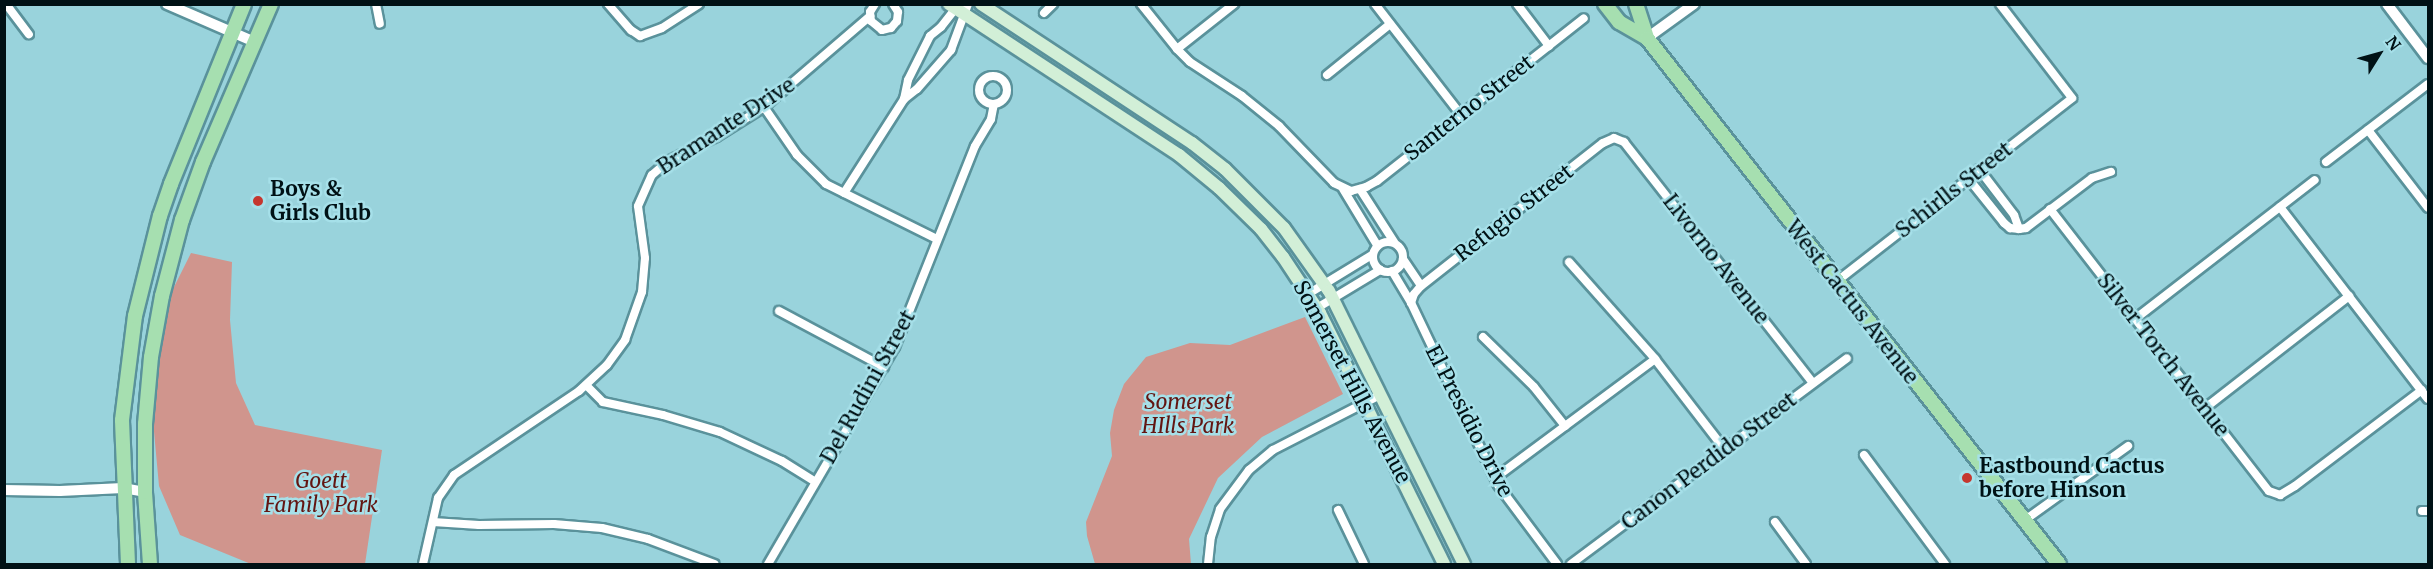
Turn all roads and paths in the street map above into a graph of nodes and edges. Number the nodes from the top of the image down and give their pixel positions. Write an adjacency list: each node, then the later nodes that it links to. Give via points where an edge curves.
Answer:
1 (167, 4): 28 (street)
2 (244, 4): 28 (main road)
3 (272, 4): 31 (main road)
4 (376, 4): 26 (street)
5 (608, 4): 6 (street, via 640,36 662,28)
6 (699, 4)
7 (875, 4): 24 (street, Bramante Drive)
8 (893, 4): 24 (street, via 898,16 891,28 877,28)
9 (981, 4): 63 (main road, Somerset Hills Avenue, via 1213,159 1284,228)
10 (1053, 4): 23 (street)
11 (1141, 4): 33 (street)
12 (1234, 4): 33 (street)
13 (1375, 4): 27 (street)
14 (1517, 4): 32 (street)
15 (1605, 4): 30 (main road, West Cactus Avenue, via 1619,22)
16 (1635, 4): 30 (main road, West Cactus Avenue)
17 (1694, 4): 30 (street)
18 (2000, 4): 44 (street, Schirlls Street, via 2072,98)
19 (2387, 4): 34 (street)
20 (954, 6): 22 (main road, Somerset Hills Avenue); 37 (street, via 930,36 908,80)
21 (7, 10): 29 (street)
22 (967, 10): 37 (street, via 951,50 917,90); 65 (main road, Somerset Hills Avenue, via 1197,169 1261,229)
23 (1044, 13)
24 (870, 16): 39 (street, Bramante Drive)
25 (1584, 18): 32 (street, Santerno Street)
26 (380, 24)
27 (1390, 24): 35 (street); 40 (street)
28 (232, 32): 31 (street); 89 (main road, via 171,184 143,281 125,388)
29 (29, 34)
30 (1647, 38): 62 (main road, West Cactus Avenue)
31 (255, 42): 91 (main road, via 203,162 168,271 148,388)
32 (1549, 46): 40 (street, Santerno Street)
33 (1177, 49): 48 (street, via 1279,126)
34 (2428, 58)
35 (1327, 75)
36 (2428, 84): 41 (street)
37 (904, 99): 49 (street)
38 (994, 104): 54 (street, Del Rudini Street)
39 (764, 107): 49 (street, via 805,165 826,184); 77 (street, Bramante Drive, via 668,161 645,185 638,206 645,258 638,310 617,353)
40 (1461, 115): 48 (street, Santerno Street, via 1377,181)
41 (2368, 130): 43 (street); 51 (street)
42 (1617, 138): 64 (street, Refugio Street, via 1603,143); 76 (street, Livorno Avenue, via 1629,147)
43 (2326, 162)
44 (1979, 169): 46 (street, Schirlls Street); 53 (street, via 2014,215)
45 (2110, 172): 52 (street, via 2092,178)
46 (1968, 178): 53 (street, via 2004,223); 62 (street, Schirlls Street)
47 (2315, 180): 50 (street)
48 (1351, 190): 55 (street); 56 (street)
49 (844, 193): 54 (street)
50 (2280, 207): 66 (street); 71 (street)
51 (2428, 208)
52 (2050, 209): 53 (street); 71 (street, Silver Torch Avenue)
53 (2019, 229)
54 (938, 239): 75 (street, Del Rudini Street, via 907,322)
55 (1394, 242): 56 (street); 58 (street)
56 (1377, 245): 57 (street)
57 (1372, 255): 60 (street); 63 (street)
58 (1403, 259): 61 (street, via 1399,268); 64 (street)
59 (1569, 262): 74 (street)
60 (1380, 270): 61 (street); 67 (street)
61 (1392, 271): 68 (street, El Presidio Drive)
62 (1836, 282): 93 (main road, West Cactus Avenue)
63 (1324, 285): 65 (street); 67 (main road, Somerset Hills Avenue)
64 (1420, 286): 68 (street, Refugio Street)
65 (1308, 294): 69 (main road, Somerset Hills Avenue)
66 (2349, 296): 78 (street); 82 (street)
67 (1333, 298): 69 (street); 79 (main road, Somerset Hills Avenue)
68 (1412, 298): 87 (street, El Presidio Drive)
69 (1317, 308): 81 (main road, Somerset Hills Avenue)
70 (779, 311): 75 (street)
71 (2134, 319): 82 (street, Silver Torch Avenue)
72 (1483, 337): 83 (street, via 1534,387)
73 (1847, 358): 76 (street, Canon Perdido Street)
74 (1655, 359): 83 (street); 85 (street)
75 (884, 367): 88 (street, Del Rudini Street)
76 (1813, 384): 85 (street, Canon Perdido Street)
77 (586, 385): 88 (street, via 603,402 720,432 782,461); 94 (street, Bramante Drive, via 454,475 441,490)
78 (2422, 390): 80 (street); 82 (street, Silver Torch Avenue, via 2280,495 2269,491)
79 (1380, 395): 81 (street); 104 (main road, Somerset Hills Avenue)
80 (2428, 399)
81 (1365, 403): 101 (street, via 1273,450 1249,470 1220,509 1210,537); 103 (main road, Somerset Hills Avenue)
82 (2204, 409)
83 (1565, 426): 87 (street)
84 (2128, 446): 93 (street)
85 (1725, 450): 106 (street, Canon Perdido Street)
86 (1864, 455): 108 (street)
87 (1495, 478): 105 (street, El Presidio Drive)
88 (815, 482): 100 (street, Del Rudini Street)
89 (123, 488): 90 (street); 91 (street); 96 (main road)
90 (4, 490)
91 (145, 492): 97 (main road)
92 (1338, 510): 102 (street)
93 (2025, 520): 109 (main road, West Cactus Avenue)
94 (432, 522): 98 (street, Bramante Drive); 99 (street, via 602,528 648,539)
95 (1775, 522): 107 (street)
96 (128, 564)
97 (150, 564)
98 (423, 564)
99 (714, 564)
100 (768, 564)
101 (1208, 564)
102 (1365, 564)
103 (1444, 564)
104 (1464, 564)
105 (1557, 564)
106 (1571, 564)
107 (1806, 564)
108 (1945, 564)
109 (2059, 564)

